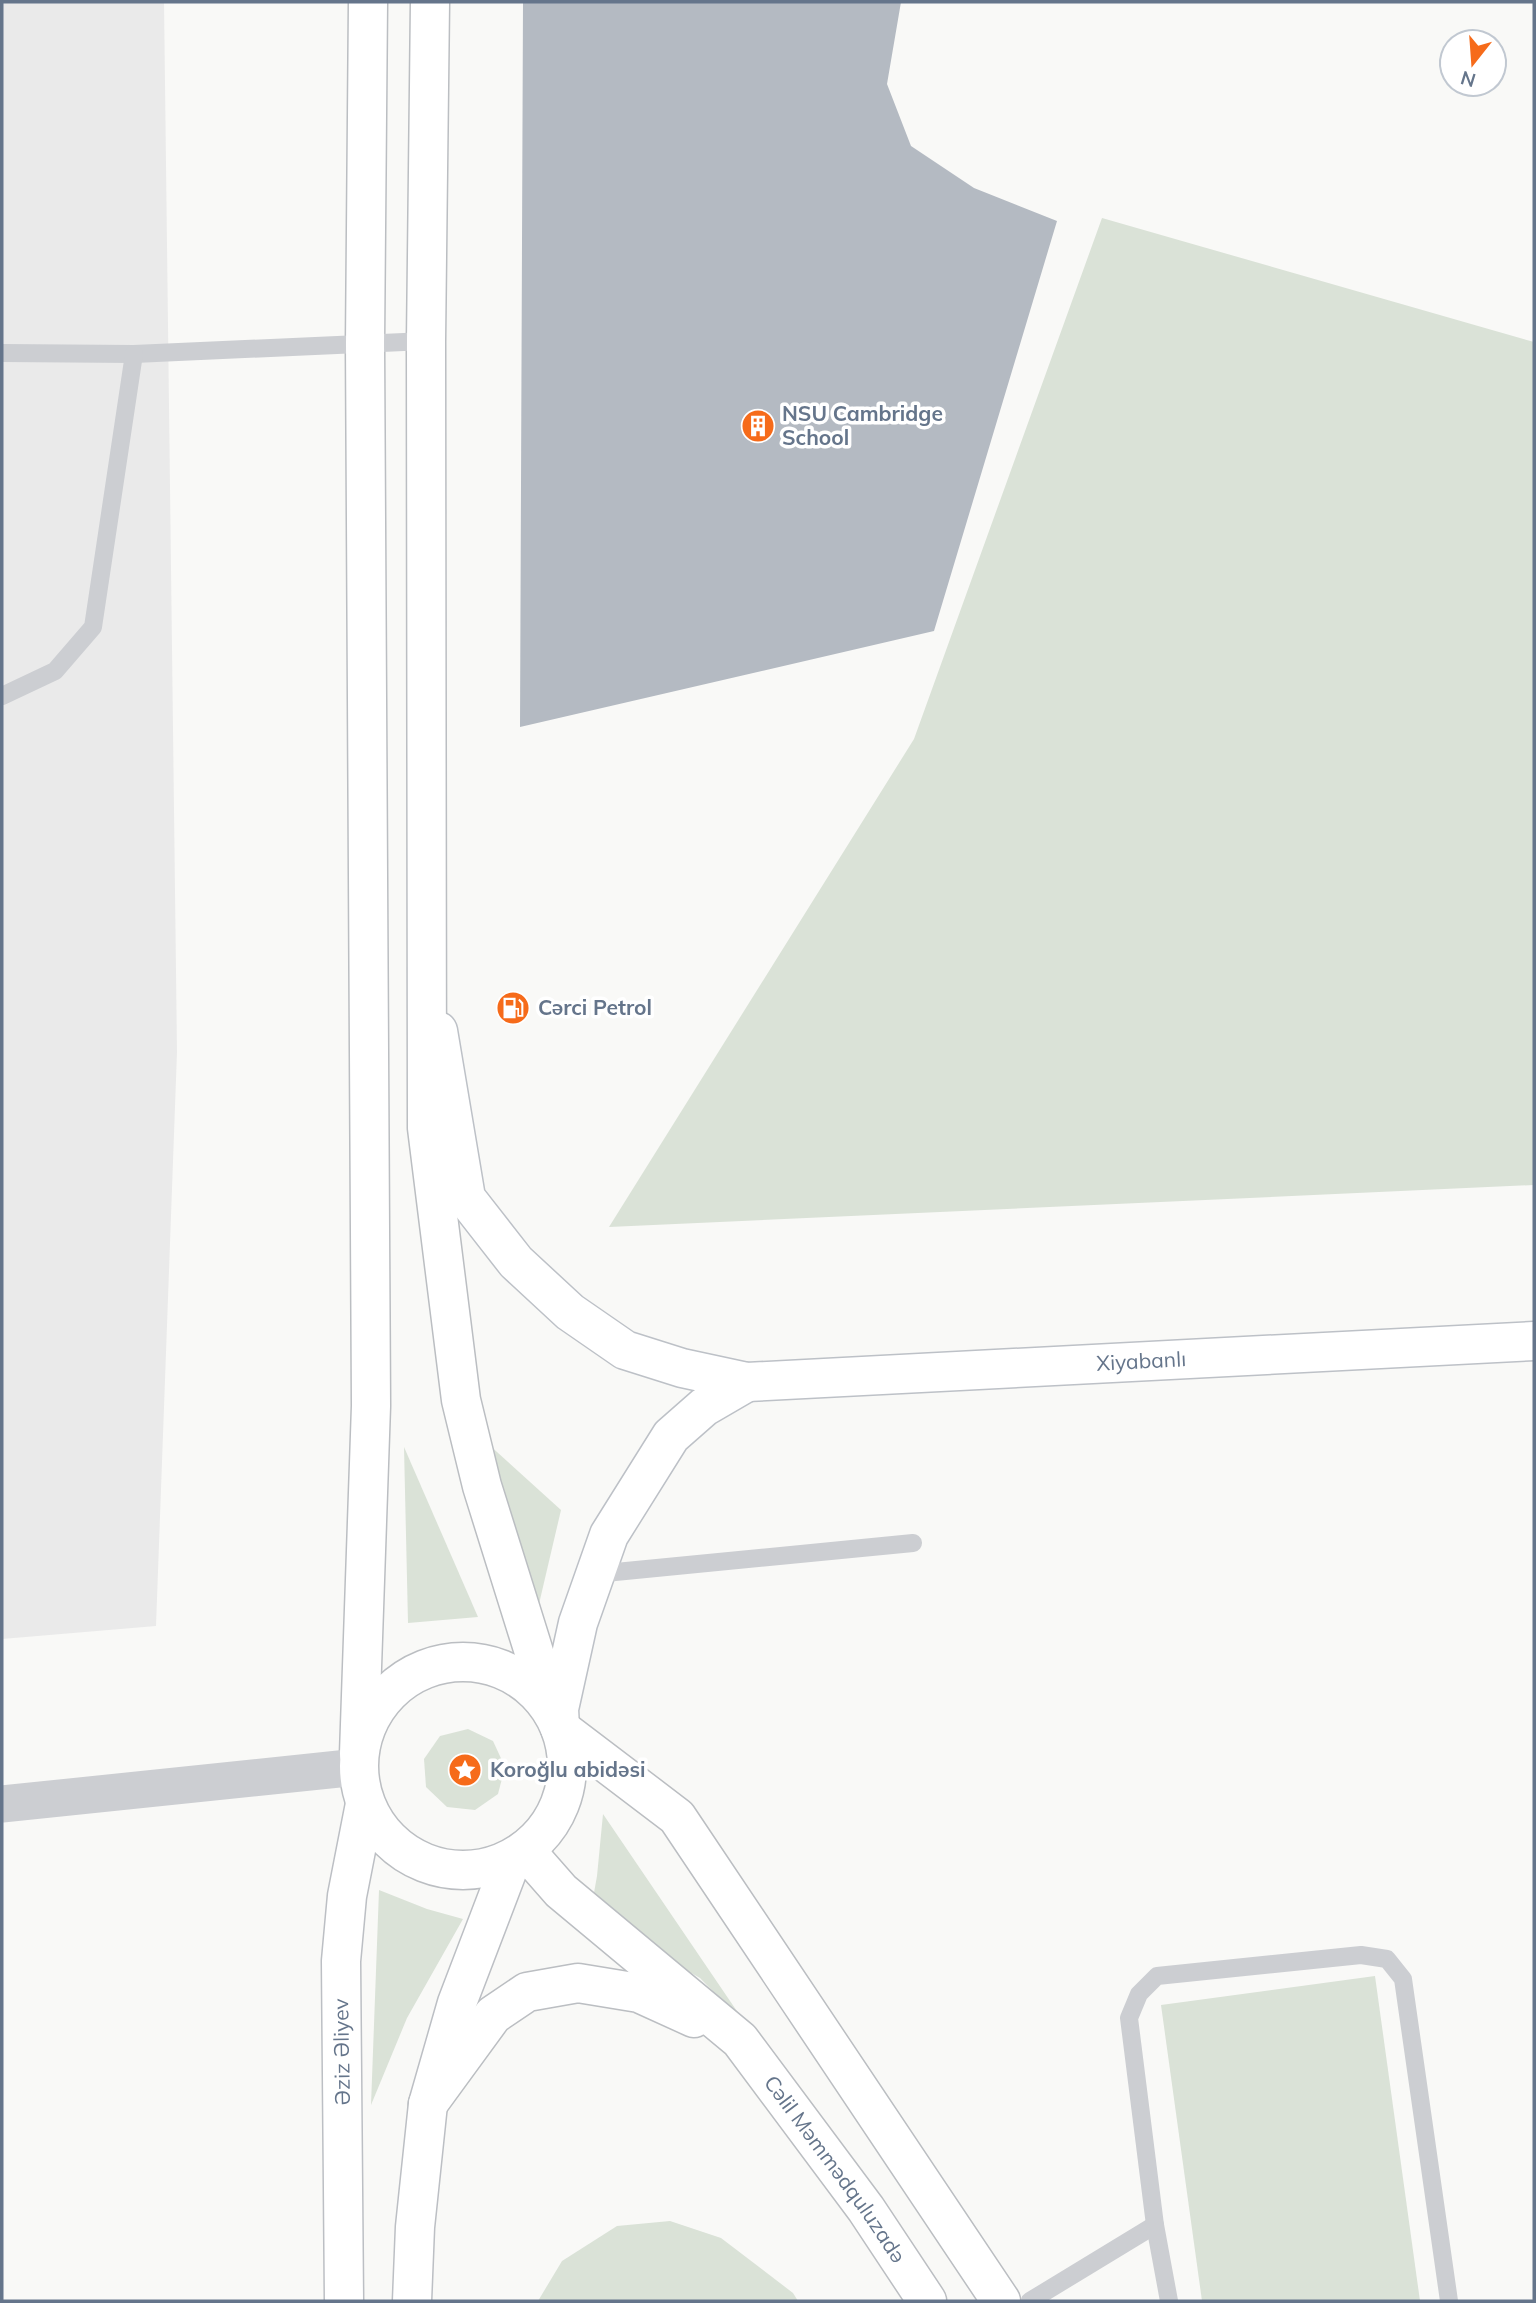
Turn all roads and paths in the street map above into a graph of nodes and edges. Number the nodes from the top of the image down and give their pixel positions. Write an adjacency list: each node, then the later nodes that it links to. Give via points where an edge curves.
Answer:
1 (368, 2): 4 (main road)
2 (430, 2): 3 (main road)
3 (426, 341): 4 (lane); 8 (main road)
4 (365, 344): 6 (lane); 14 (main road, via 371,1406)
5 (2, 354): 6 (lane)
6 (134, 354): 7 (lane, via 93,627 55,671)
7 (2, 696)
8 (427, 967): 10 (main road, via 466,1198 516,1262 570,1312 625,1350); 13 (main road, via 427,1128 461,1401 482,1486)
9 (1534, 1342): 10 (main road, Xiyabanlı)
10 (747, 1382): 12 (main road, via 704,1407 671,1436 609,1535)
11 (913, 1543): 12 (lane)
12 (595, 1574): 13 (main road, via 575,1635)
13 (557, 1721): 14 (main road, via 527,1683 491,1665 451,1662 412,1674 388,1693 370,1716); 17 (main road, via 567,1761 564,1795 541,1835); 24 (main road, via 677,1817)
14 (358, 1761): 15 (street); 16 (main road)
15 (2, 1804)
16 (365, 1804): 17 (main road, via 394,1844 415,1859 438,1867 488,1867); 21 (main road, Əziz Əliyev, via 347,1896 341,1961)
17 (518, 1854): 18 (main road, Cəlil Məmmədquluzadə); 19 (main road, via 457,2003)
18 (740, 2039): 19 (main road, via 639,1993 578,1983 527,1992 493,2015); 23 (main road, Cəlil Məmmədquluzadə)
19 (428, 2104): 22 (main road)
20 (1155, 2225): 25 (lane); 26 (lane); 27 (lane, via 1129,2018 1139,1994 1157,1976 1361,1955 1387,1959 1403,1979)
21 (344, 2301)
22 (412, 2301)
23 (928, 2301)
24 (1001, 2301)
25 (1030, 2301)
26 (1169, 2301)
27 (1449, 2301)

